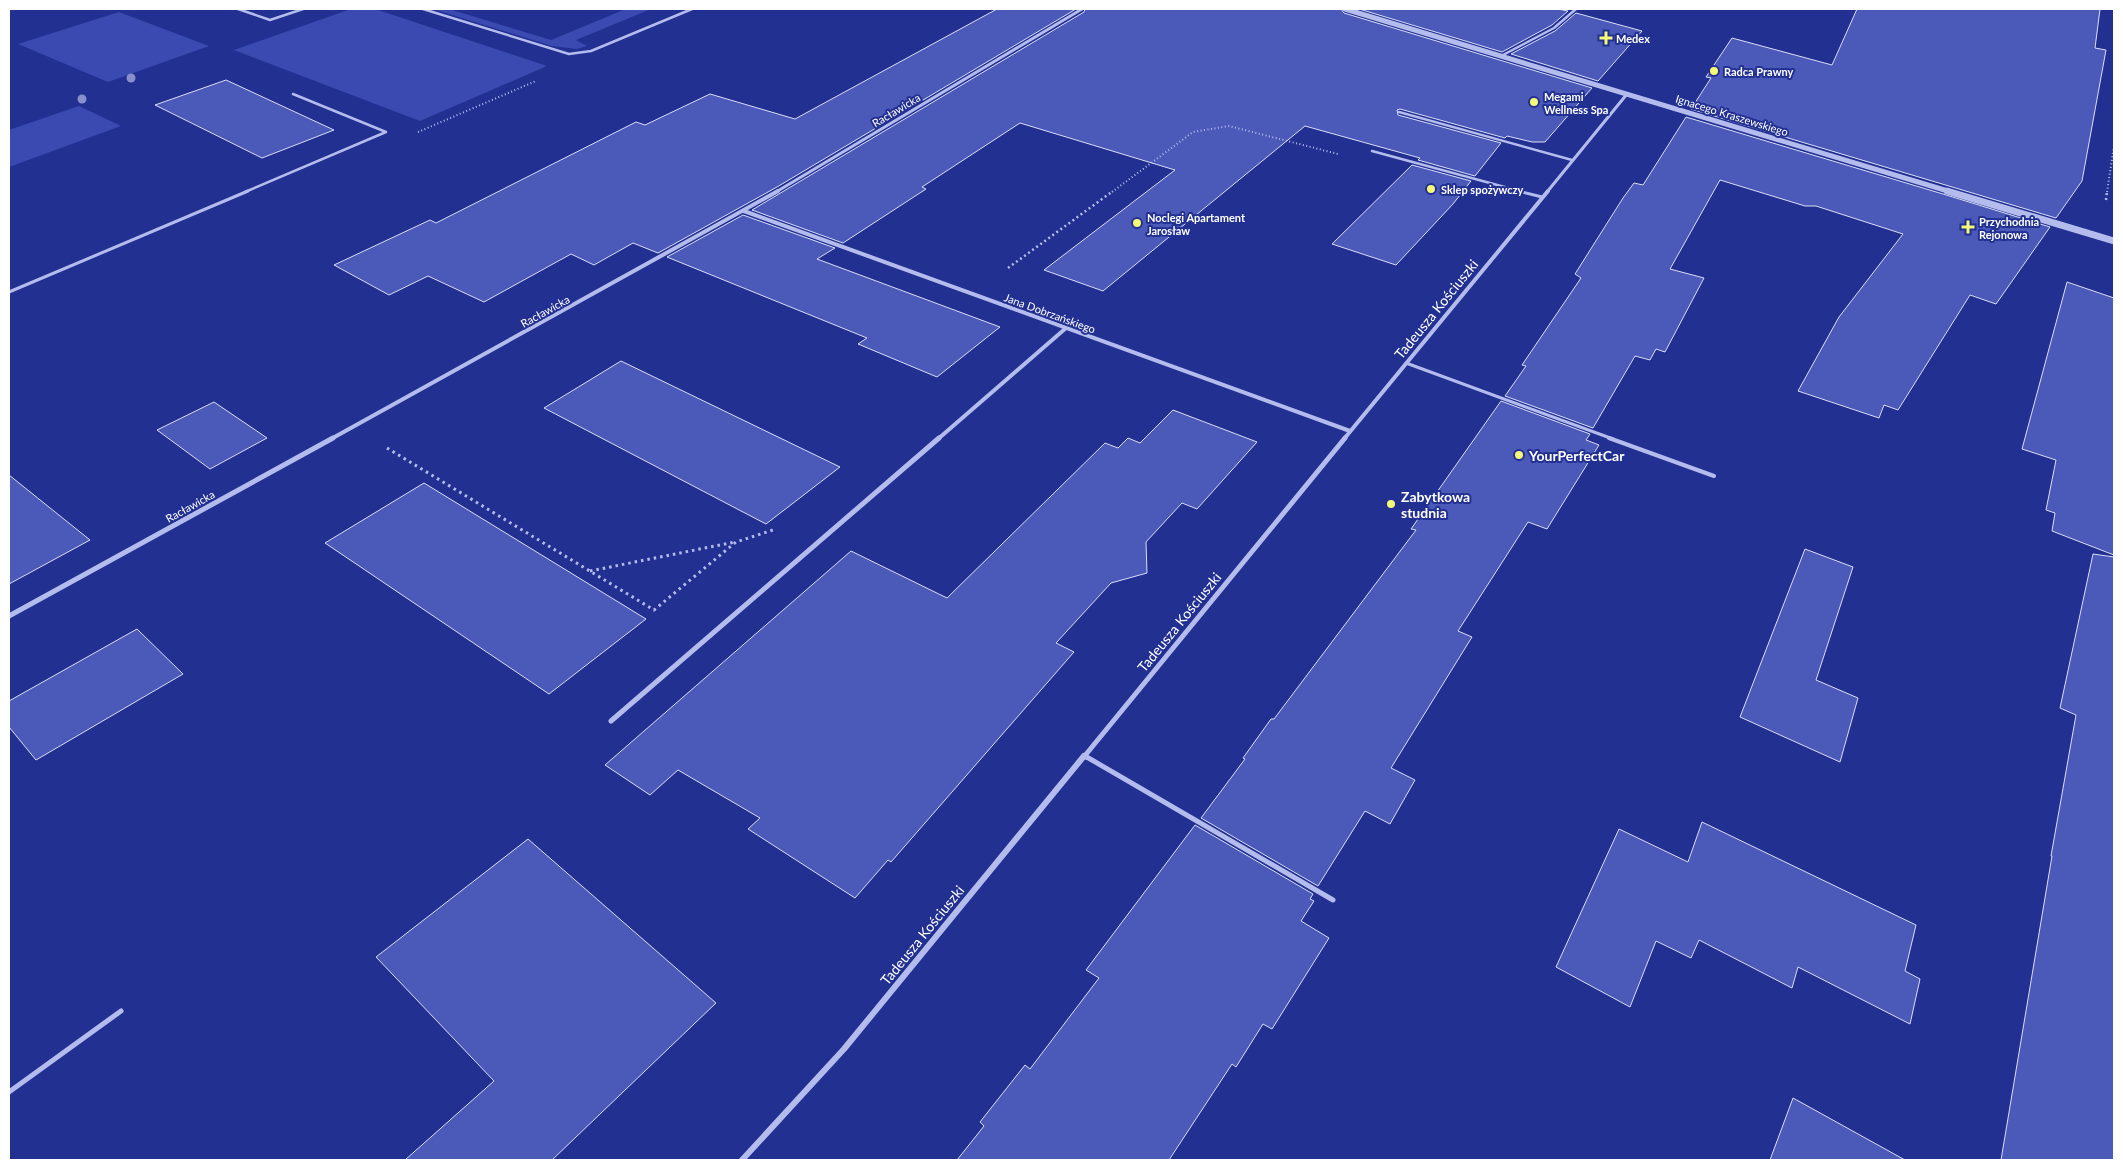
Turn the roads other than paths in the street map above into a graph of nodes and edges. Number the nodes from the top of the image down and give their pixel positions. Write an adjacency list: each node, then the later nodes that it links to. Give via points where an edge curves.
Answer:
1 (238, 9): 2 (lane, via 270,20)
2 (303, 9)
3 (423, 9): 4 (lane, via 569,54 591,51)
4 (692, 9)
5 (1082, 9): 15 (street, Racławicka)
6 (1344, 9): 8 (street, Ignacego Kraszewskiego)
7 (1576, 9): 8 (lane, via 1554,28)
8 (1502, 56): 10 (street, Ignacego Kraszewskiego)
9 (293, 94): 17 (lane, via 386,132)
10 (1627, 94): 13 (street, Tadeusza Kościuszki); 16 (street, Ignacego Kraszewskiego)
11 (1399, 112): 13 (lane)
12 (1372, 151): 14 (lane)
13 (1572, 160): 14 (street, Tadeusza Kościuszki)
14 (1542, 197): 19 (street, Tadeusza Kościuszki)
15 (744, 211): 18 (street, Jana Dobrzańskiego); 22 (street, Racławicka)
16 (2114, 241)
17 (9, 292)
18 (1066, 328): 20 (street, Jana Dobrzańskiego); 23 (street)
19 (1406, 363): 20 (street, Tadeusza Kościuszki); 21 (lane)
20 (1350, 431): 24 (street, Tadeusza Kościuszki)
21 (1714, 476)
22 (9, 616)
23 (611, 721)
24 (1084, 756): 25 (lane); 28 (street, Tadeusza Kościuszki, via 844,1049)
25 (1333, 900)
26 (121, 1011): 27 (lane)
27 (9, 1092)
28 (742, 1160)

